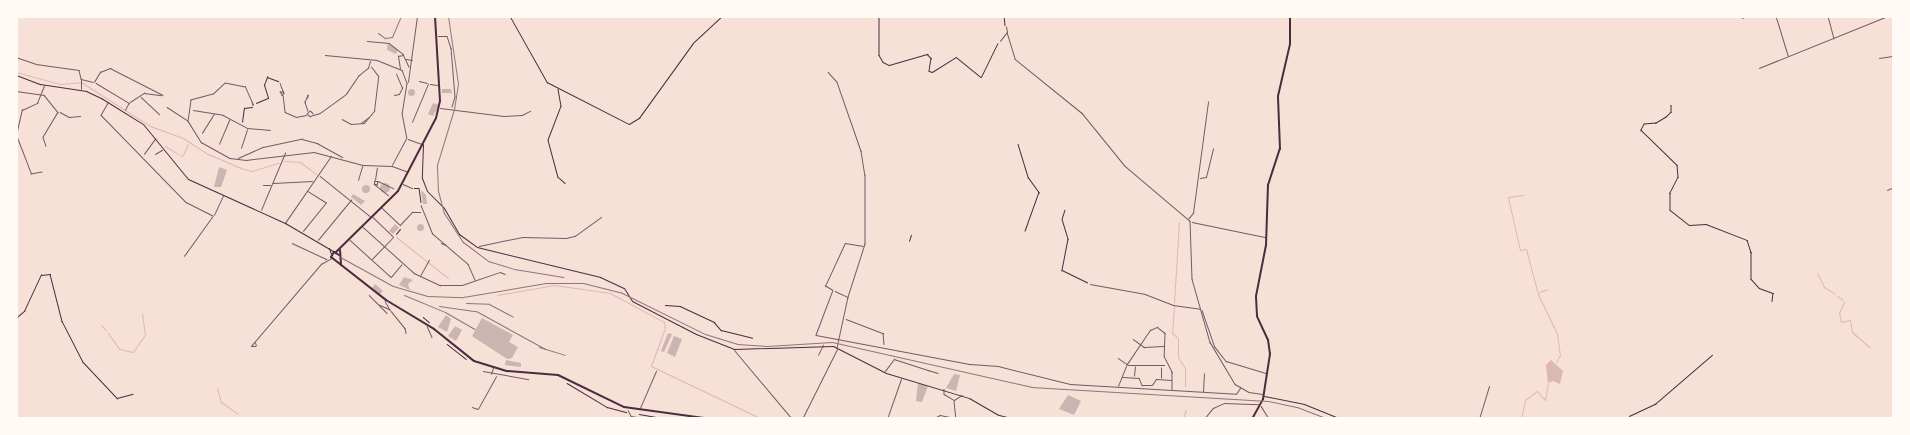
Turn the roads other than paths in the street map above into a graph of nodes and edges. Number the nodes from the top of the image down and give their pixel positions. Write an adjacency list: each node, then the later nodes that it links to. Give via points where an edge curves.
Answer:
1 (417, 16): 26 (street)
2 (435, 16): 14 (main road)
3 (1290, 16): 125 (main road, via 1290,44 1278,96 1280,149 1267,191)
4 (1746, 16): 10 (street)
5 (1776, 16): 20 (street)
6 (1828, 16): 15 (street)
7 (1888, 16): 9 (street)
8 (1892, 16): 12 (street)
9 (1882, 17): 15 (street)
10 (1742, 18)
11 (1006, 27): 13 (street)
12 (1894, 28)
13 (1006, 32): 17 (street); 120 (street, via 1015,59 1082,113 1125,166)
14 (438, 36): 42 (main road); 55 (street, via 447,36 451,48 455,96)
15 (1834, 38): 20 (street)
16 (367, 41): 19 (street, via 389,43)
17 (1000, 41)
18 (326, 55): 25 (street)
19 (404, 55): 24 (street); 30 (street, via 398,56)
20 (1788, 56): 29 (street)
21 (1894, 56): 23 (street)
22 (16, 57): 34 (street, via 36,64 79,70)
23 (1879, 58)
24 (404, 59): 26 (street); 28 (street)
25 (371, 60): 27 (street); 30 (street)
26 (412, 60): 28 (street)
27 (370, 66): 64 (street, via 358,76 346,94 323,112); 68 (street, via 378,79 376,106 370,118 361,124)
28 (409, 67): 37 (street, via 411,74)
29 (1759, 68)
30 (400, 69): 37 (street)
31 (828, 72): 129 (street, via 837,82 862,155)
32 (396, 74): 39 (street)
33 (16, 75): 41 (main road)
34 (81, 79): 36 (street); 43 (street)
35 (419, 81): 40 (street)
36 (94, 82): 47 (street, via 100,72 110,68 163,95); 51 (street)
37 (407, 83): 39 (street); 74 (street, via 402,113)
38 (280, 84): 63 (street, via 282,107 288,114 296,117)
39 (401, 84): 46 (street, via 400,92)
40 (428, 84): 42 (street); 69 (street)
41 (44, 85): 43 (main road); 45 (street)
42 (440, 85): 54 (main road)
43 (81, 89): 49 (main road)
44 (16, 91): 45 (street)
45 (40, 94): 60 (street, via 46,96); 73 (street, via 36,104 22,110)
46 (394, 95)
47 (139, 96): 51 (street); 62 (street)
48 (307, 98): 58 (street)
49 (108, 102): 56 (main road); 85 (street, via 101,114)
50 (1208, 102): 96 (street)
51 (129, 103): 56 (street)
52 (254, 103): 57 (street, via 252,105 245,87 227,82 213,94 191,100)
53 (167, 107): 67 (street)
54 (440, 108): 55 (street); 77 (main road)
55 (451, 108): 59 (street, via 504,116 524,115)
56 (124, 111): 75 (main road, via 143,124)
57 (192, 111): 61 (street); 67 (street)
58 (308, 111): 63 (street); 64 (street)
59 (530, 111)
60 (58, 112): 65 (street, via 69,117); 78 (street, via 43,137)
61 (214, 113): 66 (street); 72 (street)
62 (159, 114)
63 (307, 114): 64 (street)
64 (313, 114)
65 (80, 116)
66 (230, 118): 70 (street); 76 (street)
67 (188, 122): 89 (street, via 193,132 216,152)
68 (345, 122)
69 (412, 122)
70 (247, 128): 71 (street); 79 (street)
71 (270, 130)
72 (202, 133)
73 (16, 135): 94 (street, via 30,174)
74 (407, 138): 77 (street); 91 (street)
75 (155, 139): 80 (main road); 85 (street)
76 (218, 144)
77 (423, 144): 93 (main road); 133 (main road, via 422,178 427,191 444,208 459,234)
78 (46, 146)
79 (241, 148)
80 (163, 149): 83 (street); 111 (main road, via 182,174)
81 (1213, 149): 84 (street)
82 (285, 153): 86 (street); 89 (street); 101 (street)
83 (155, 154)
84 (1212, 154): 87 (street); 96 (street, via 1206,177)
85 (143, 155): 117 (street, via 186,202)
86 (332, 155): 88 (street); 95 (street)
87 (1216, 156)
88 (343, 158): 89 (street, via 323,145 302,139 263,147); 90 (street)
89 (237, 159)
90 (363, 165): 92 (street); 97 (street)
91 (392, 166): 92 (street); 93 (street)
92 (377, 167): 98 (street)
93 (406, 171): 103 (main road)
94 (42, 172)
95 (319, 175): 99 (street); 112 (street)
96 (1199, 178): 120 (street, via 1193,213)
97 (358, 180)
98 (375, 180): 100 (street); 102 (street)
99 (314, 181): 101 (street); 109 (street)
100 (378, 181): 102 (street); 106 (street)
101 (272, 184): 104 (street); 116 (street)
102 (374, 184): 110 (street)
103 (402, 184): 107 (street); 114 (main road)
104 (263, 185)
105 (1894, 186): 108 (street)
106 (393, 188)
107 (412, 188)
108 (1888, 190)
109 (307, 191): 121 (street); 124 (street, via 326,202)
110 (388, 195)
111 (223, 196): 116 (main road); 117 (street)
112 (351, 200): 119 (street); 127 (street)
113 (421, 205): 115 (street)
114 (382, 208): 115 (street, via 401,225 412,212); 119 (main road)
115 (422, 212): 148 (street, via 430,230 468,264)
116 (260, 214): 121 (main road)
117 (212, 216): 137 (street)
118 (601, 217): 133 (street, via 575,236 522,237)
119 (373, 218): 123 (main road); 132 (street, via 393,237)
120 (1188, 219): 122 (street)
121 (285, 223): 124 (main road)
122 (1191, 223): 125 (street); 155 (street, via 1191,271)
123 (363, 227): 126 (main road); 132 (street)
124 (302, 232): 127 (main road)
125 (1267, 237): 186 (main road, via 1256,302 1257,316 1269,344)
126 (350, 240): 131 (main road); 142 (street)
127 (317, 241): 130 (main road)
128 (292, 243): 140 (street)
129 (864, 247): 150 (street, via 845,243 825,286); 152 (street)
130 (328, 248): 134 (main road); 135 (main road)
131 (341, 248): 134 (main road); 136 (main road)
132 (383, 248): 142 (street); 144 (street)
133 (479, 248): 170 (main road, via 590,274 626,291 632,301 696,334)
134 (335, 252): 135 (main road); 136 (main road)
135 (331, 254): 138 (main road)
136 (339, 255): 139 (main road)
137 (184, 256)
138 (332, 258): 140 (street); 141 (main road)
139 (339, 258): 141 (main road); 145 (main road)
140 (326, 260): 164 (street)
141 (335, 260): 145 (main road)
142 (371, 260): 144 (street, via 391,277)
143 (429, 260): 147 (street)
144 (402, 264): 147 (street)
145 (341, 266): 153 (main road)
146 (505, 274): 148 (street, via 500,272)
147 (420, 276): 148 (street, via 445,286)
148 (476, 281)
149 (1090, 284): 155 (street)
150 (833, 290): 152 (street); 162 (street, via 814,334)
151 (369, 295): 154 (street)
152 (848, 297): 158 (street)
153 (386, 300): 156 (street); 159 (main road)
154 (379, 305): 156 (street); 157 (street)
155 (1200, 309): 173 (street, via 1215,347); 178 (street, via 1213,348)
156 (390, 310): 160 (street)
157 (387, 313)
158 (844, 319): 162 (street); 166 (street, via 884,333)
159 (424, 323): 161 (street); 179 (main road, via 463,355)
160 (406, 333)
161 (432, 337)
162 (840, 338): 166 (street); 169 (street)
163 (1133, 339): 167 (street)
164 (253, 342): 164 (street, via 256,346 251,346)
165 (823, 345): 169 (main road); 170 (main road); 171 (street)
166 (884, 345): 195 (street, via 1064,383)
167 (1141, 345): 168 (street); 168 (street, via 1151,329 1157,327 1165,333); 174 (street)
168 (1164, 346): 175 (street)
169 (837, 348): 181 (main road); 212 (street)
170 (734, 349): 211 (street)
171 (818, 355)
172 (1118, 358): 174 (street)
173 (1229, 363): 178 (street); 186 (street)
174 (1127, 364): 176 (street); 188 (street)
175 (1166, 364): 177 (street); 193 (street)
176 (1135, 366): 177 (street); 190 (street)
177 (1161, 366): 192 (street)
178 (1226, 366): 196 (street, via 1233,382)
179 (493, 368): 183 (street); 205 (main road, via 558,375 606,401)
180 (484, 371): 183 (street)
181 (885, 372): 182 (street, via 894,359); 189 (main road)
182 (938, 373)
183 (491, 374): 187 (street)
184 (655, 374): 206 (street)
185 (1204, 374): 199 (street)
186 (1267, 374): 201 (main road)
187 (496, 376): 191 (street); 204 (street, via 478,409)
188 (1120, 377): 190 (street); 195 (street)
189 (902, 378): 197 (main road); 213 (street)
190 (1134, 378): 192 (street, via 1139,378 1142,385 1152,386 1156,379)
191 (528, 379)
192 (1160, 379): 193 (street)
193 (1172, 380): 198 (street)
194 (1489, 386): 220 (street)
195 (1118, 387): 198 (street)
196 (1240, 388): 199 (street, via 1236,394); 201 (street)
197 (944, 389): 200 (main road); 202 (street, via 944,394)
198 (1172, 390): 199 (street)
199 (1203, 392)
200 (962, 395): 202 (street); 215 (main road)
201 (1264, 396): 203 (main road); 219 (main road, via 1301,402)
202 (954, 400): 207 (street)
203 (1261, 404): 216 (street, via 1234,401 1217,406); 217 (main road); 218 (street)
204 (472, 407)
205 (628, 408): 206 (main road); 209 (street, via 631,416)
206 (640, 410): 210 (main road)
207 (956, 418): 214 (street, via 940,415)
208 (1626, 418): 221 (street)
209 (649, 419)
210 (711, 419)
211 (792, 419)
212 (802, 419)
213 (887, 419)
214 (933, 419)
215 (1015, 419)
216 (1204, 419)
217 (1252, 419)
218 (1269, 419)
219 (1341, 419)
220 (1479, 419)
221 (1623, 419)

